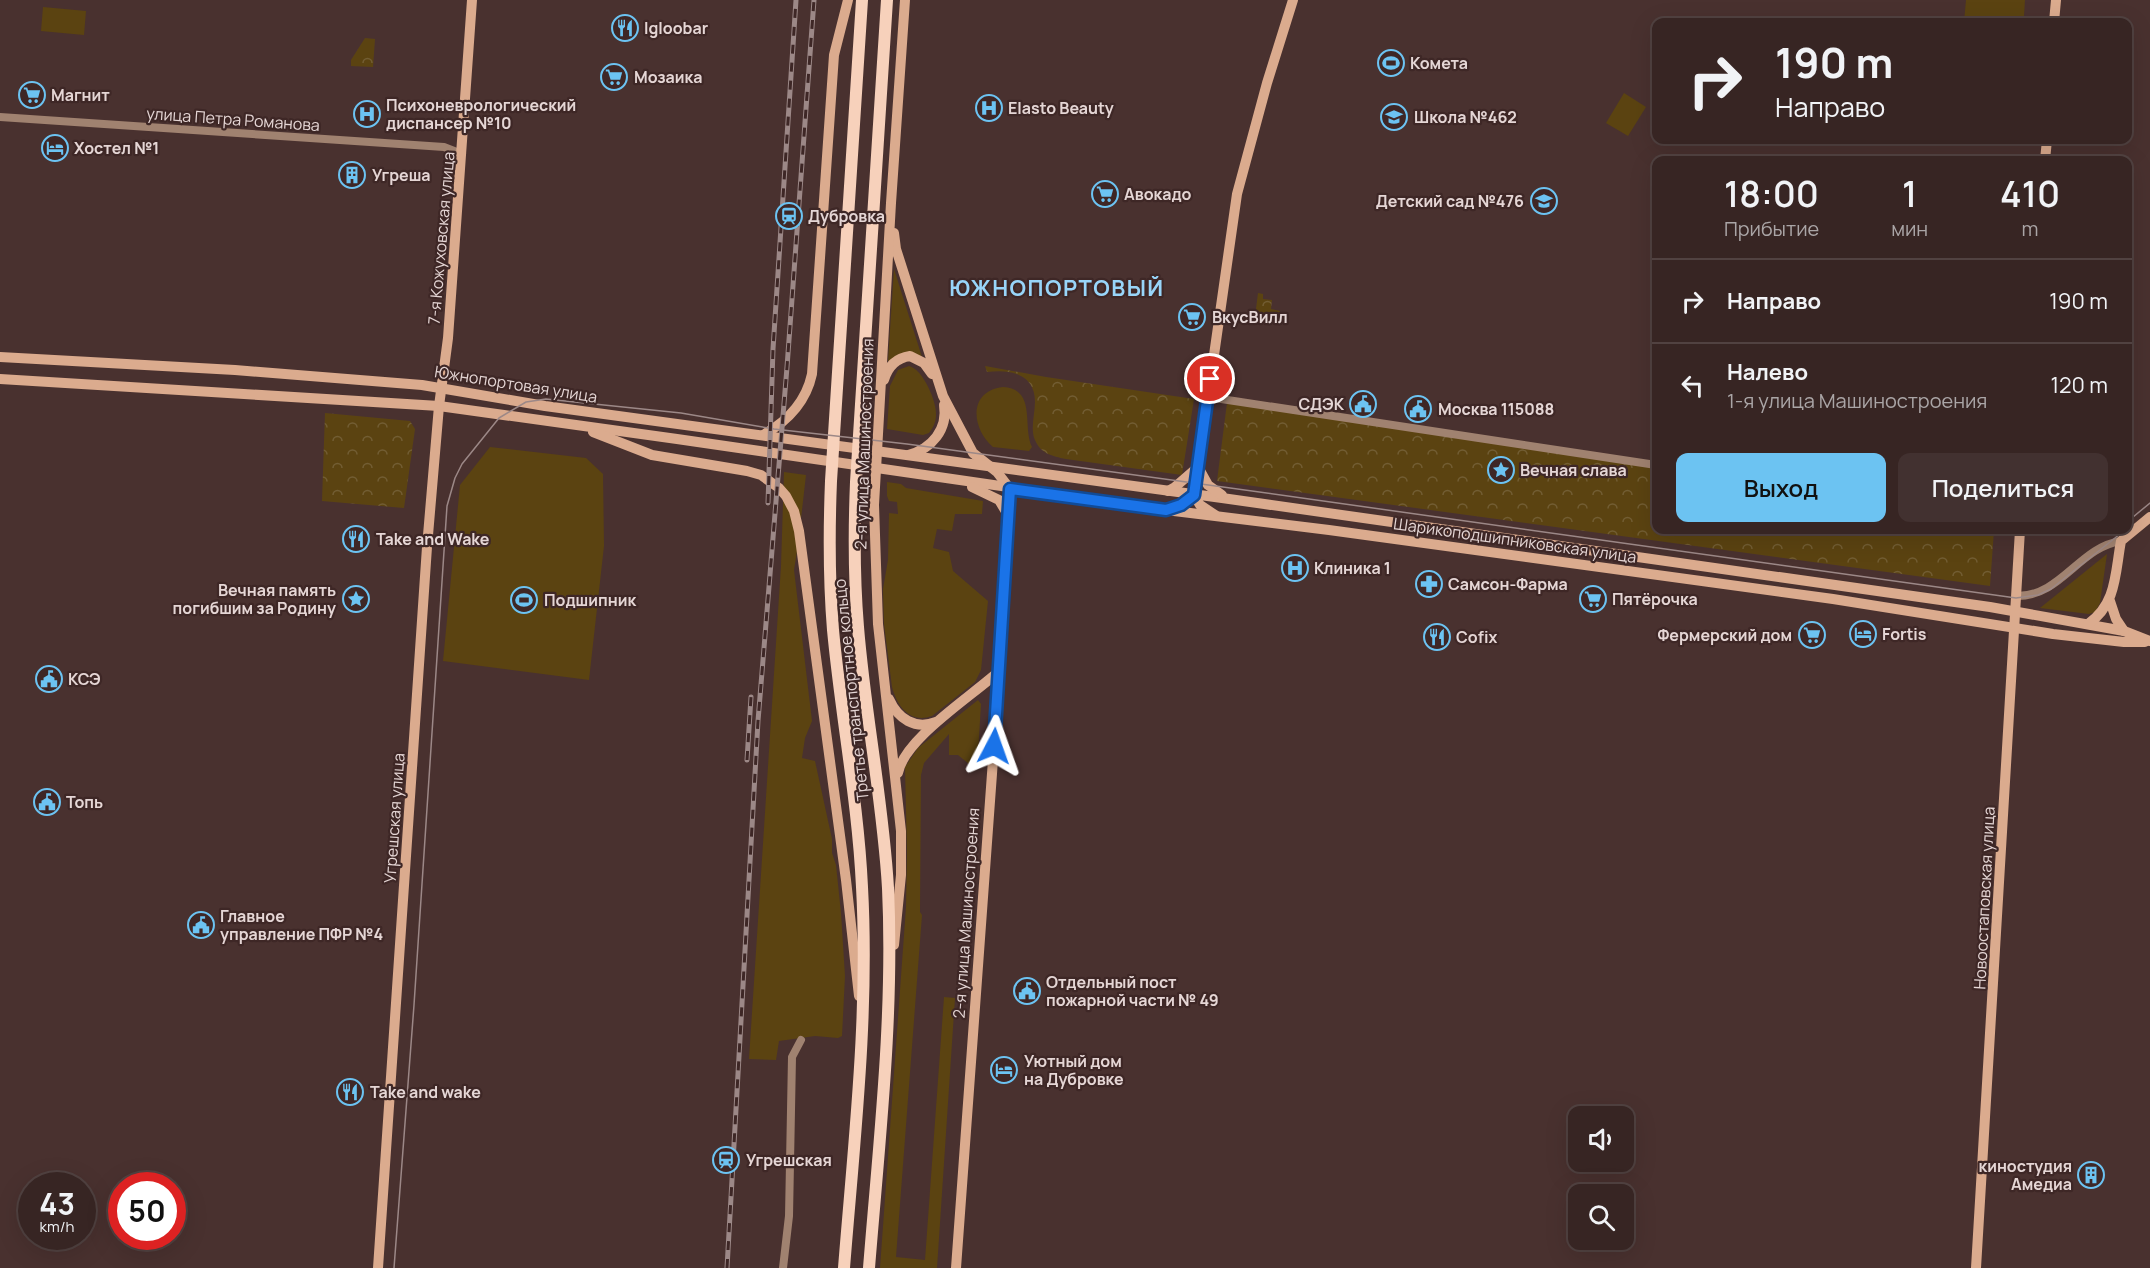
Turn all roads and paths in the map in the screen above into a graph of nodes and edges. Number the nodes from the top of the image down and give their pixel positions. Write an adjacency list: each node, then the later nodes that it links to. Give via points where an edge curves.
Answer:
1 (472, 0): 10 (main road, 7-я Кожуховская улица)
2 (848, 0): 23 (main road, via 834,55 812,374 806,395 794,412)
3 (862, 0): 56 (main road, Третье транспортное кольцо, via 830,542 834,631 862,888 865,963)
4 (887, 0): 54 (main road, Третье транспортное кольцо, via 855,542 858,629 885,853)
5 (905, 0): 11 (main road, 2-я улица Машиностроения)
6 (1293, 0): 18 (main road, via 1241,173)
7 (2056, 0): 8 (main road)
8 (2054, 18)
9 (0, 117): 10 (street, улица Петра Романова, via 444,147)
10 (462, 154): 15 (main road, 7-я Кожуховская улица)
11 (891, 203): 14 (main road, via 896,249); 16 (main road, 2-я улица Машиностроения)
12 (0, 357): 15 (main road, Южнопортовая улица, via 235,370)
13 (0, 379): 19 (main road, Южнопортовая улица)
14 (938, 384): 16 (main road, via 924,363 910,356 890,365); 17 (main road)
15 (441, 388): 19 (main road, 7-я Кожуховская улица); 20 (main road, Южнопортовая улица)
16 (880, 392): 51 (main road, 2-я улица Машиностроения, via 874,478 874,568)
17 (943, 396): 24 (main road, via 945,419 939,434 926,447); 26 (main road, via 968,447)
18 (1208, 397): 25 (street); 27 (main road)
19 (439, 406): 21 (main road, Южнопортовая улица); 57 (main road, Угрешская улица)
20 (545, 406): 21 (main road, via 537,413); 23 (main road, Южнопортовая улица)
21 (543, 421): 22 (main road, Южнопортовая улица)
22 (579, 426): 30 (main road, Южнопортовая улица); 56 (main road, via 641,452 754,473 779,488 790,503 799,531 853,933)
23 (763, 435): 24 (main road, Южнопортовая улица)
24 (905, 456): 26 (main road, Южнопортовая улица)
25 (1652, 464)
26 (992, 466): 28 (main road, Южнопортовая улица); 31 (main road)
27 (1198, 467): 32 (main road); 33 (main road); 34 (main road, via 1211,488)
28 (1024, 471): 29 (main road, Шарикоподшипниковская улица)
29 (1038, 473): 31 (main road); 32 (main road, Шарикоподшипниковская улица)
30 (954, 480): 31 (main road, Южнопортовая улица); 36 (main road, via 992,496 1004,505)
31 (1010, 489): 35 (main road, Шарикоподшипниковская улица); 36 (main road, 2-я улица Машиностроения)
32 (1168, 491): 33 (main road, Шарикоподшипниковская улица)
33 (1194, 495): 34 (main road, Шарикоподшипниковская улица); 35 (main road); 38 (main road, via 1200,505)
34 (1230, 499): 45 (main road, Шарикоподшипниковская улица)
35 (1166, 510): 38 (main road, Шарикоподшипниковская улица)
36 (1008, 516): 50 (main road, 2-я улица Машиностроения)
37 (2150, 517): 39 (main road)
38 (1219, 518): 47 (main road, Шарикоподшипниковская улица, via 1474,549)
39 (2132, 532)
40 (2020, 534): 43 (main road, Новоостаповская улица)
41 (2129, 534): 42 (main road)
42 (2121, 541): 43 (street, via 2097,549 2043,591); 44 (main road)
43 (2016, 596): 45 (main road, Новоостаповская улица)
44 (2110, 601): 46 (main road); 48 (main road)
45 (2015, 612): 46 (main road, Шарикоподшипниковская улица); 47 (main road, Новоостаповская улица)
46 (2088, 624): 48 (main road, Шарикоподшипниковская улица)
47 (2014, 628): 49 (main road, Шарикоподшипниковская улица); 62 (main road, Новоостаповская улица)
48 (2124, 631): 49 (main road, Шарикоподшипниковская улица)
49 (2150, 641)
50 (999, 672): 52 (main road); 61 (main road, 2-я улица Машиностроения)
51 (886, 688): 52 (main road, via 894,708 911,724 926,725); 53 (main road, 2-я улица Машиностроения)
52 (946, 715): 53 (main road, via 902,758)
53 (897, 782): 54 (main road, 2-я улица Машиностроения, via 902,853)
54 (889, 997): 60 (main road, Третье транспортное кольцо)
55 (801, 1040): 58 (street, via 792,1057 789,1216)
56 (861, 1041): 59 (main road, Третье транспортное кольцо)
57 (378, 1268)
58 (783, 1268)
59 (844, 1268)
60 (869, 1268)
61 (956, 1268)
62 (1976, 1268)

